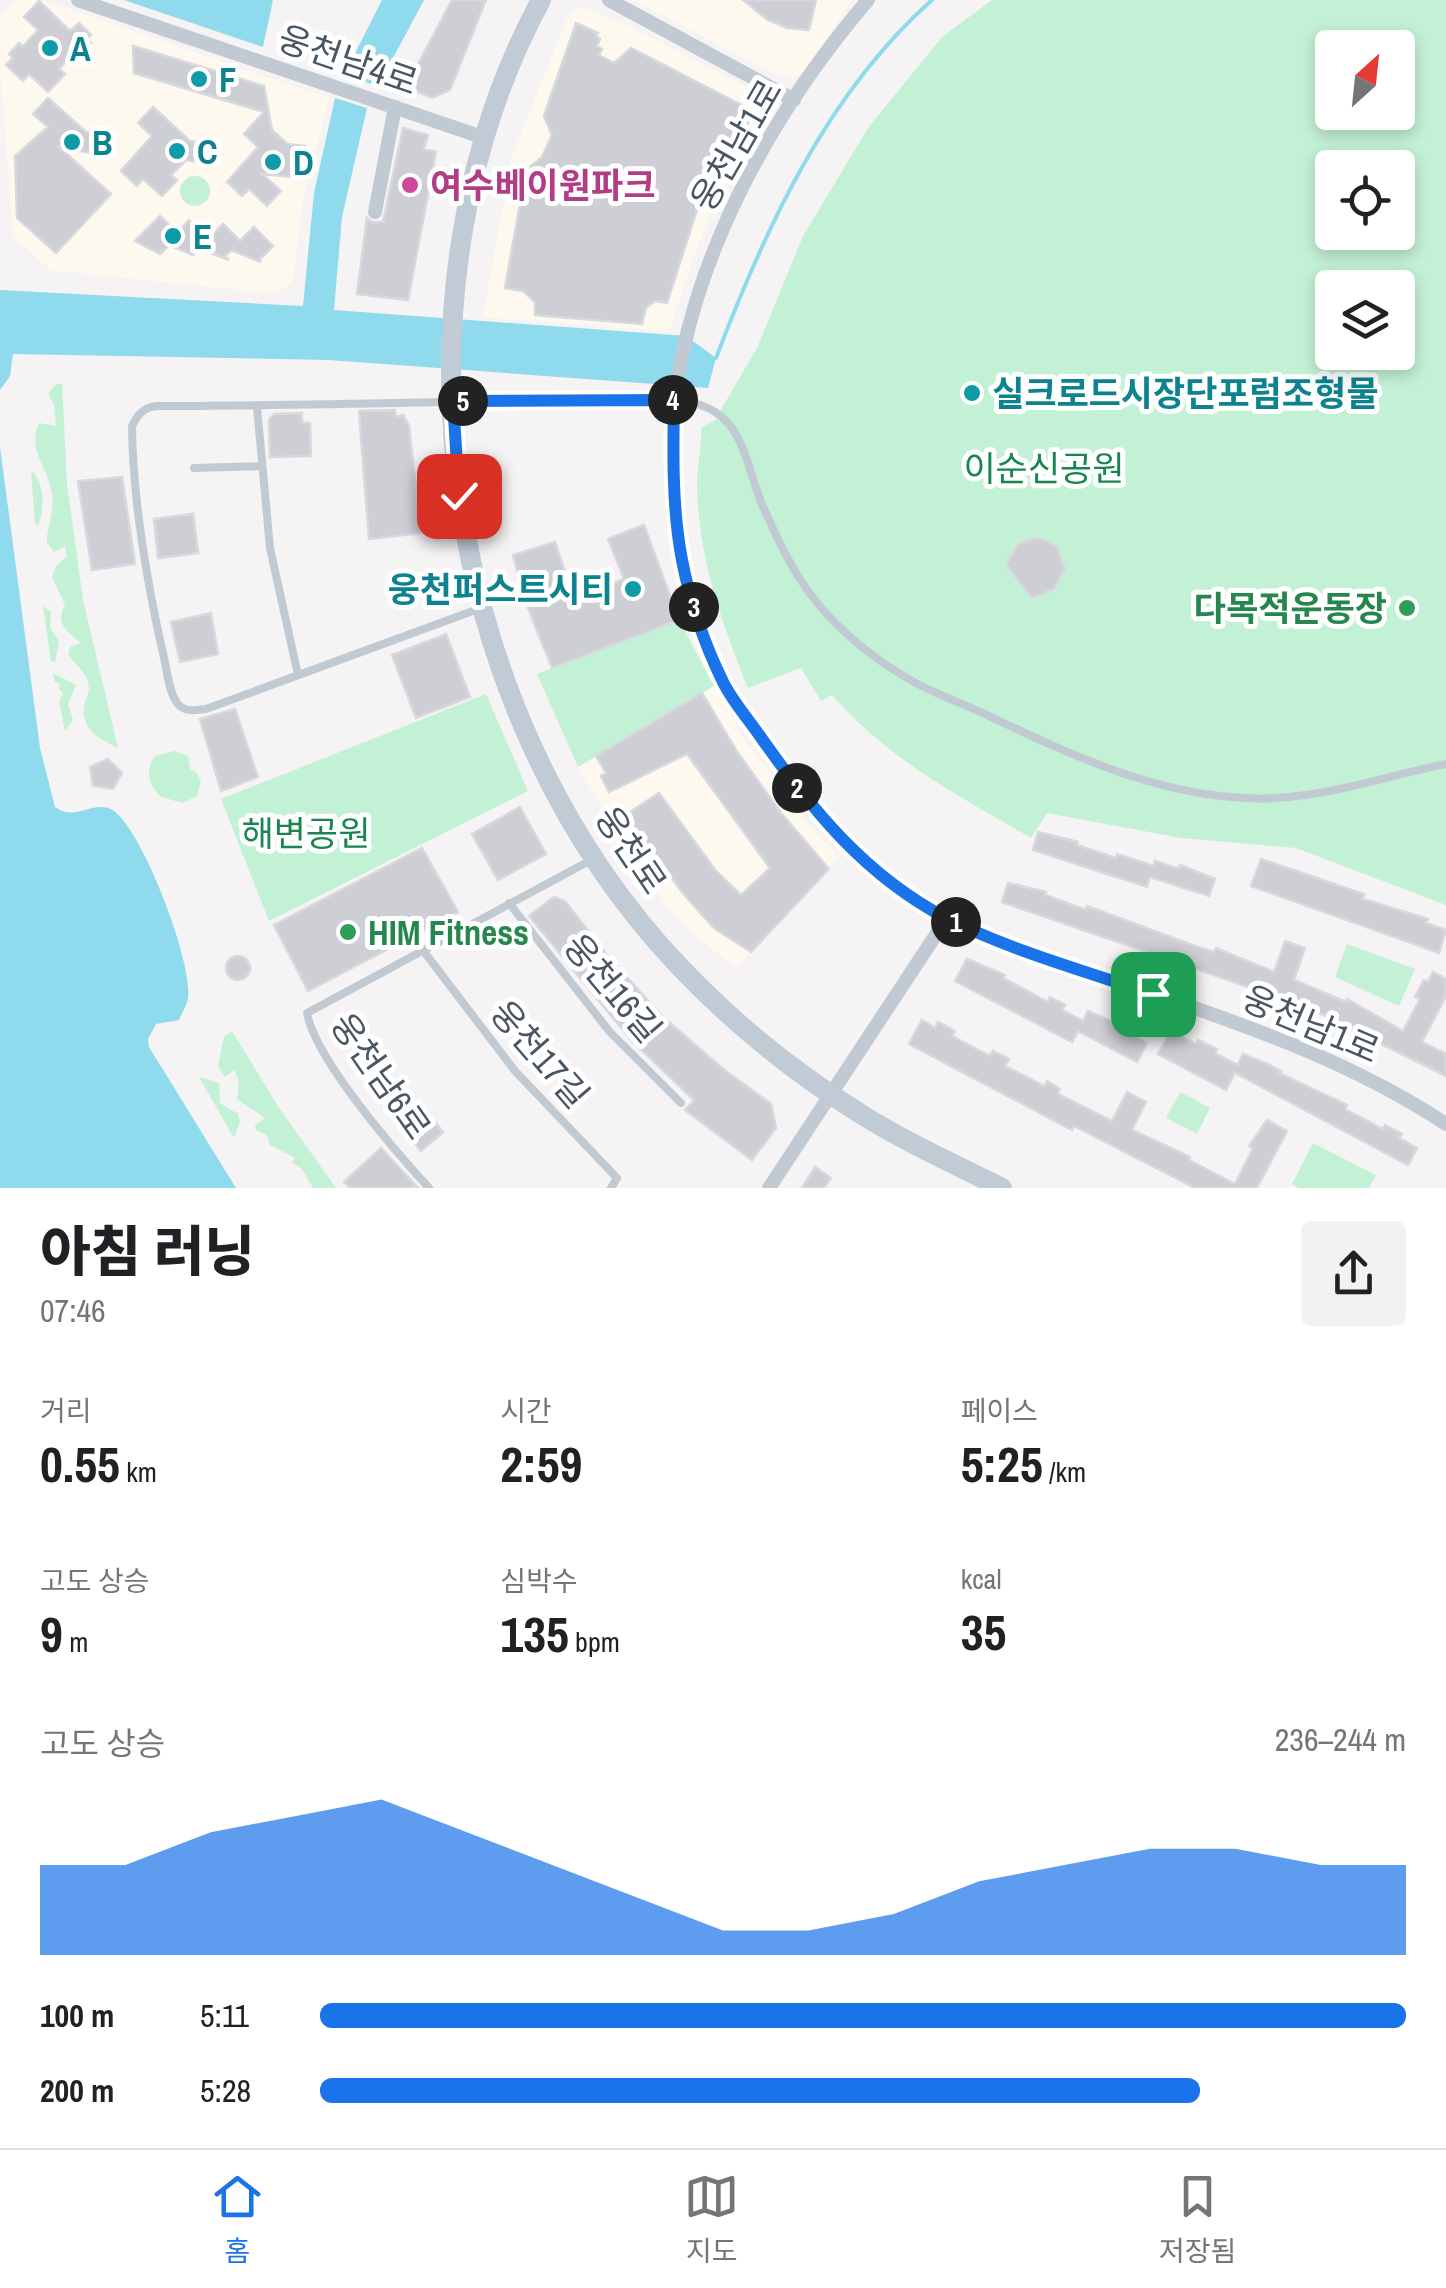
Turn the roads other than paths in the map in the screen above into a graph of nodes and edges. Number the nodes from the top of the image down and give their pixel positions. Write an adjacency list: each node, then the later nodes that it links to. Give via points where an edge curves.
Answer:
1 (78, 0): 6 (street, 웅천남4로)
2 (541, 0): 7 (street)
3 (609, 0): 5 (street)
4 (868, 0): 5 (street, 웅천남1로)
5 (794, 100): 10 (street, 웅천남1로, via 721,229)
6 (394, 107): 7 (street, 웅천남4로); 8 (street)
7 (485, 138): 9 (street, 웅천로, via 461,248)
8 (375, 212)
9 (453, 392): 10 (lane); 11 (lane); 14 (street, 웅천로, via 459,496)
10 (674, 396): 16 (lane, via 731,426 800,581 843,630 912,681 1096,766 1179,789 1274,798); 19 (street, 웅천남1로, via 681,557 726,687 846,846)
11 (257, 406): 12 (lane); 15 (lane, via 150,406 132,426 152,604 181,707 206,709)
12 (262, 466): 13 (lane); 15 (lane, via 270,548)
13 (194, 468)
14 (481, 608): 15 (lane); 17 (street, 웅천로, via 522,726)
15 (298, 675)
16 (1446, 764)
17 (594, 859): 18 (lane, 웅천남6로); 21 (street, 웅천로, via 679,966)
18 (509, 903): 20 (lane, 웅천남6로); 22 (lane, 웅천16길, via 609,1032)
19 (947, 918): 21 (street); 23 (street, 웅천남1로, via 1280,1038)
20 (422, 949): 24 (lane, 웅천남6로, via 310,1009 307,1019 337,1073); 25 (lane, 웅천17길, via 515,1071 618,1178)
21 (832, 1095): 26 (street); 27 (street, 웅천로)
22 (681, 1103)
23 (1446, 1124)
24 (429, 1188)
25 (610, 1188)
26 (770, 1188)
27 (1002, 1188)

